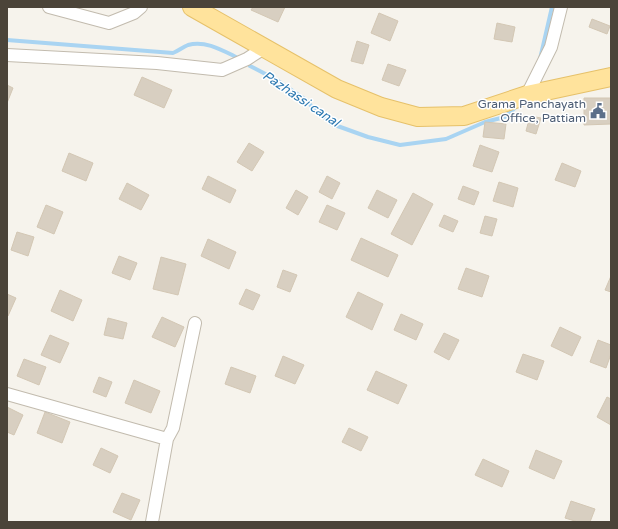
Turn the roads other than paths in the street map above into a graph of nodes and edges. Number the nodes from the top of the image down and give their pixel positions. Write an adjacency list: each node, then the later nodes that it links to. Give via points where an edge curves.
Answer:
1 (49, 7): 2 (street, via 109,22 134,14)
2 (141, 7)
3 (192, 7): 5 (main road)
4 (561, 7): 8 (street, via 551,47)
5 (264, 48): 6 (street, via 222,70 157,63); 8 (main road, via 337,89 381,108 418,117 464,116)
6 (7, 55)
7 (611, 77): 8 (main road)
8 (527, 95)
9 (195, 323): 11 (street, via 173,428)
10 (7, 394): 11 (street)
11 (167, 439): 12 (street)
12 (152, 522)

